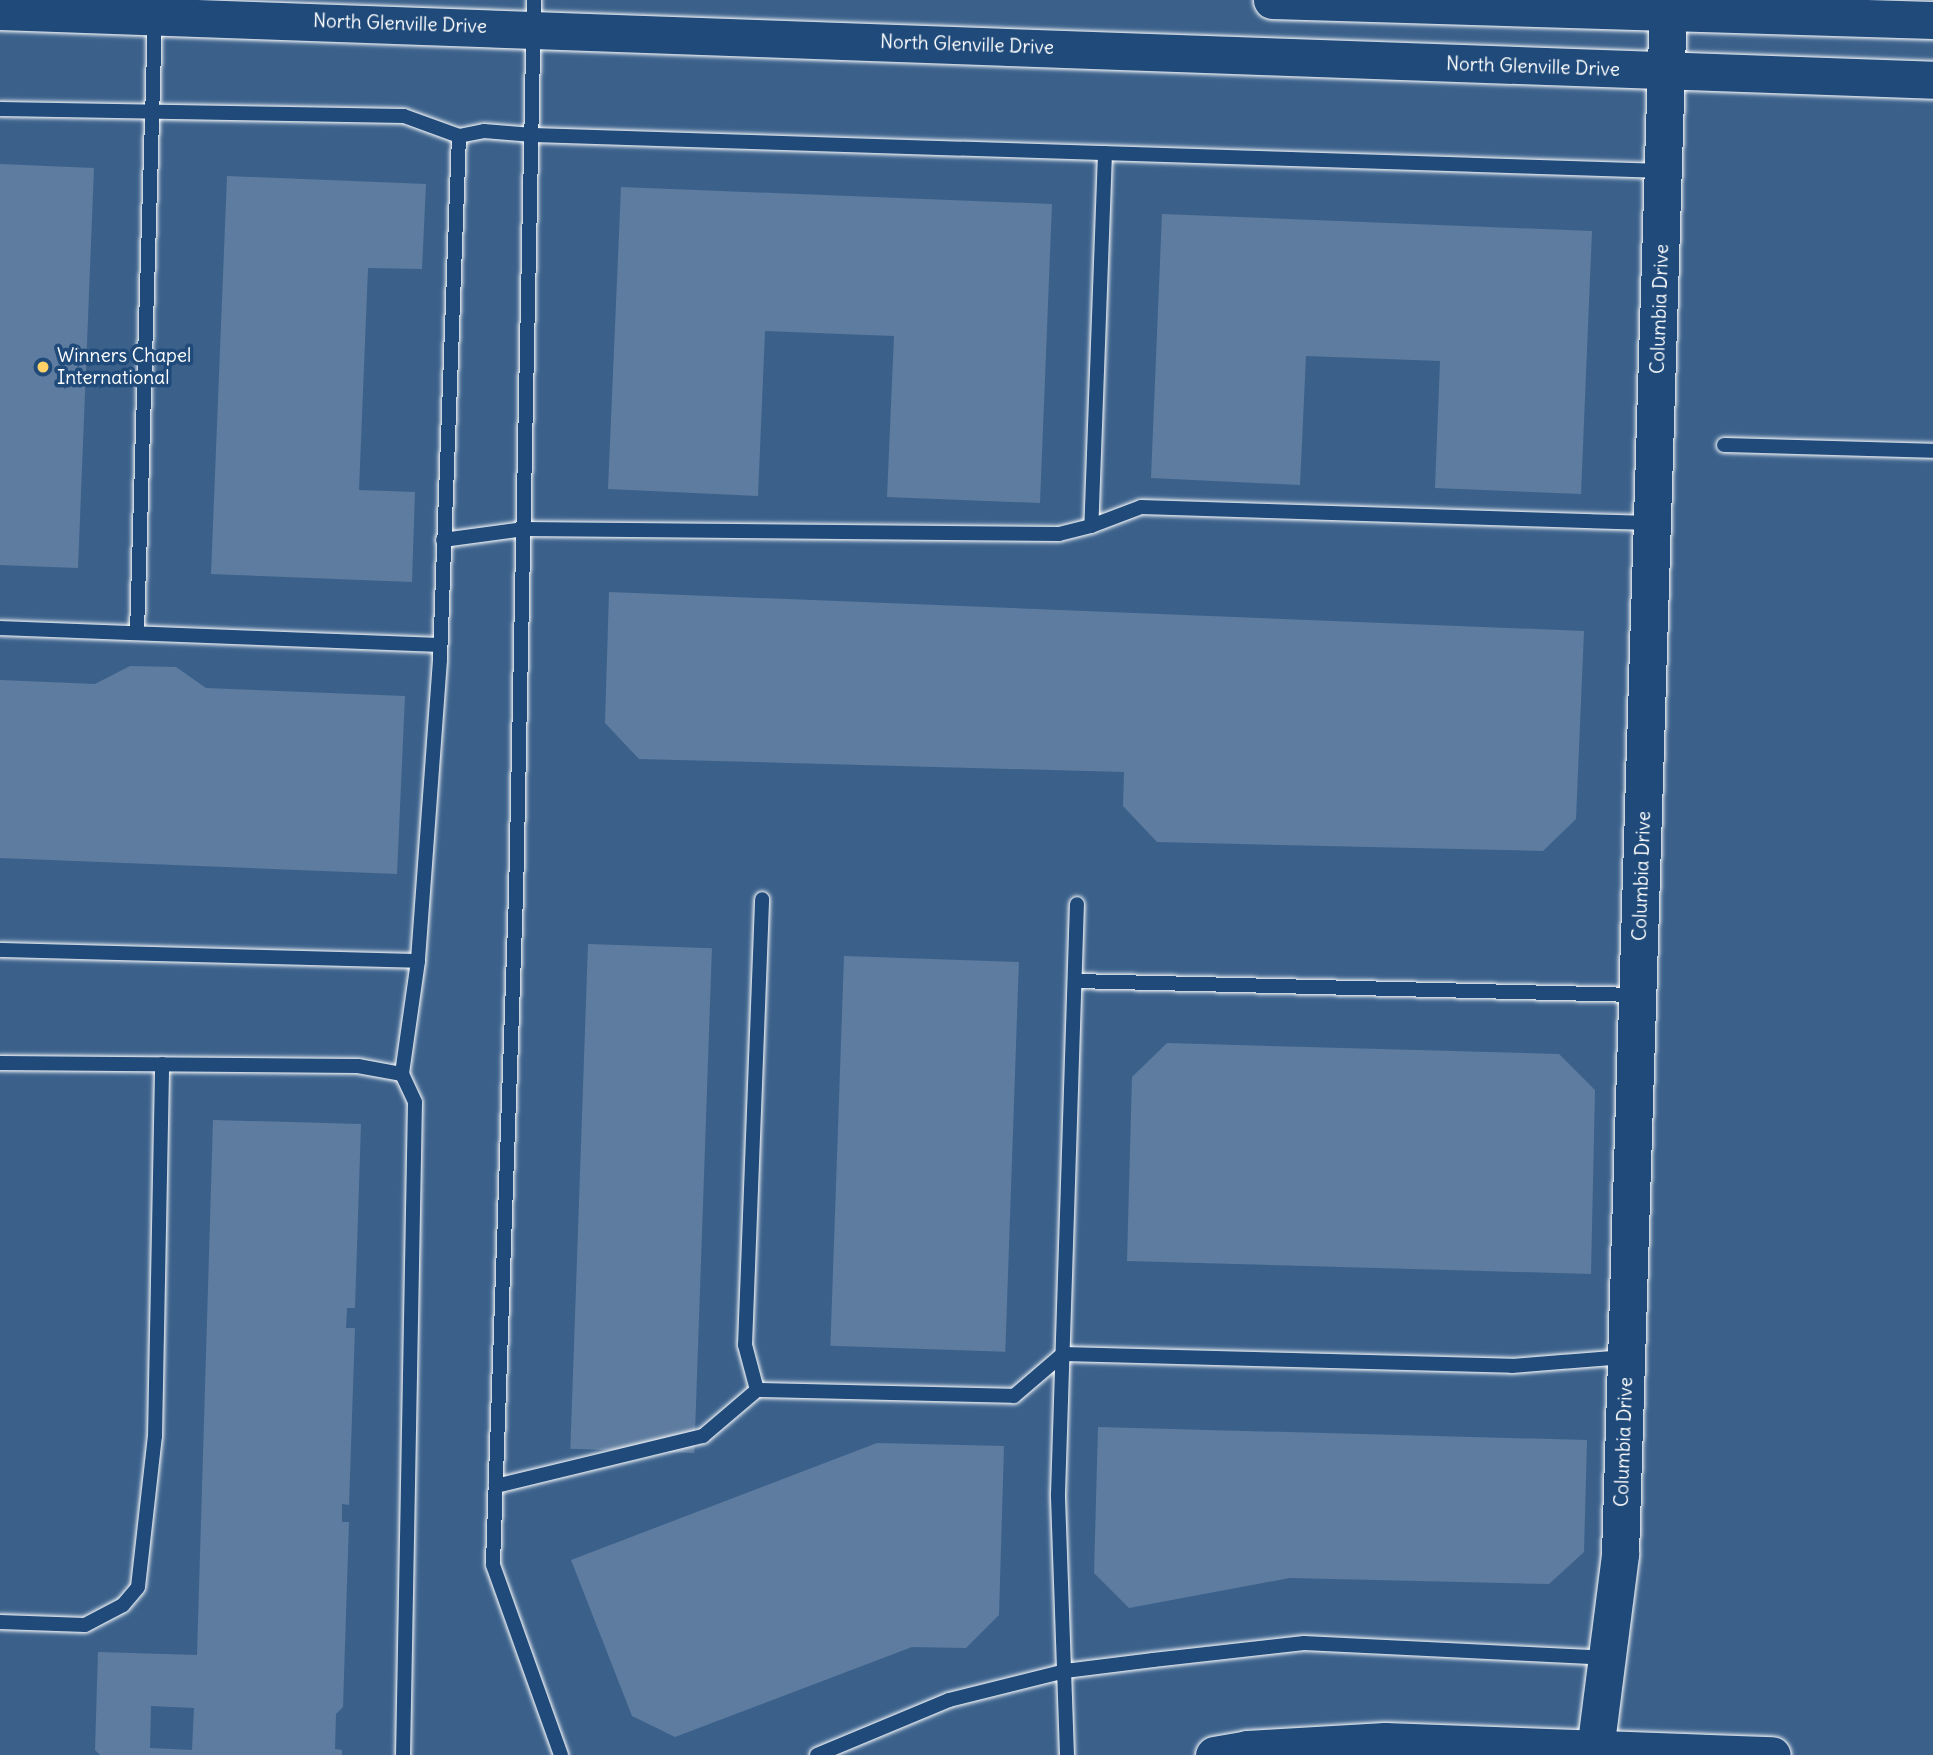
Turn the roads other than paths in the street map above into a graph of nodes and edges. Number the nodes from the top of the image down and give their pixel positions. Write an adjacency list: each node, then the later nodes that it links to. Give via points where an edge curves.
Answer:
1 (1272, 0): 2 (street)
2 (1668, 6): 6 (street); 7 (street, Columbia Drive)
3 (0, 11): 5 (street, North Glenville Drive)
4 (534, 14): 5 (street, North Glenville Drive); 7 (street, North Glenville Drive); 11 (lane)
5 (155, 16): 10 (lane)
6 (1933, 20)
7 (1667, 73): 8 (street, North Glenville Drive); 14 (street, Columbia Drive)
8 (1933, 80)
9 (0, 108): 10 (lane)
10 (152, 111): 12 (lane, via 404,116); 22 (lane)
11 (533, 135): 12 (lane, via 484,131); 13 (lane); 19 (lane)
12 (459, 136): 20 (lane)
13 (1105, 153): 14 (lane); 18 (lane)
14 (1664, 171): 17 (street, Columbia Drive)
15 (1724, 445): 16 (lane)
16 (1933, 451)
17 (1653, 523): 18 (lane, via 1141,508); 29 (street, Columbia Drive)
18 (1091, 526): 19 (lane, via 1059,534)
19 (524, 529): 20 (lane); 36 (lane)
20 (443, 540): 23 (lane)
21 (0, 628): 22 (lane)
22 (137, 633): 23 (lane)
23 (440, 645): 27 (lane)
24 (762, 899): 35 (lane, via 745,1345)
25 (1077, 904): 28 (lane)
26 (0, 950): 27 (lane)
27 (418, 961): 32 (lane)
28 (1075, 981): 29 (lane); 33 (lane)
29 (1638, 995): 34 (street, Columbia Drive)
30 (0, 1063): 31 (lane)
31 (162, 1065): 32 (lane, via 358,1066); 37 (lane, via 155,1436 138,1587 124,1605 85,1625)
32 (402, 1074): 43 (lane, via 415,1102)
33 (1063, 1354): 34 (lane, via 1512,1366); 35 (lane, via 1014,1396); 39 (lane, via 1058,1493)
34 (1626, 1357): 38 (street, Columbia Drive, via 1620,1554)
35 (757, 1390): 36 (lane, via 703,1436)
36 (496, 1486): 44 (lane, via 493,1564)
37 (0, 1622)
38 (1607, 1658): 39 (lane, via 1304,1643); 41 (street, Columbia Drive)
39 (1065, 1671): 45 (lane, via 948,1700); 46 (lane)
40 (1385, 1748): 42 (street); 47 (street, via 1247,1749)
41 (1595, 1749): 42 (street); 48 (street)
42 (1514, 1751)
43 (404, 1755)
44 (561, 1755)
45 (817, 1755)
46 (1067, 1755)
47 (1214, 1755)
48 (1772, 1755)

